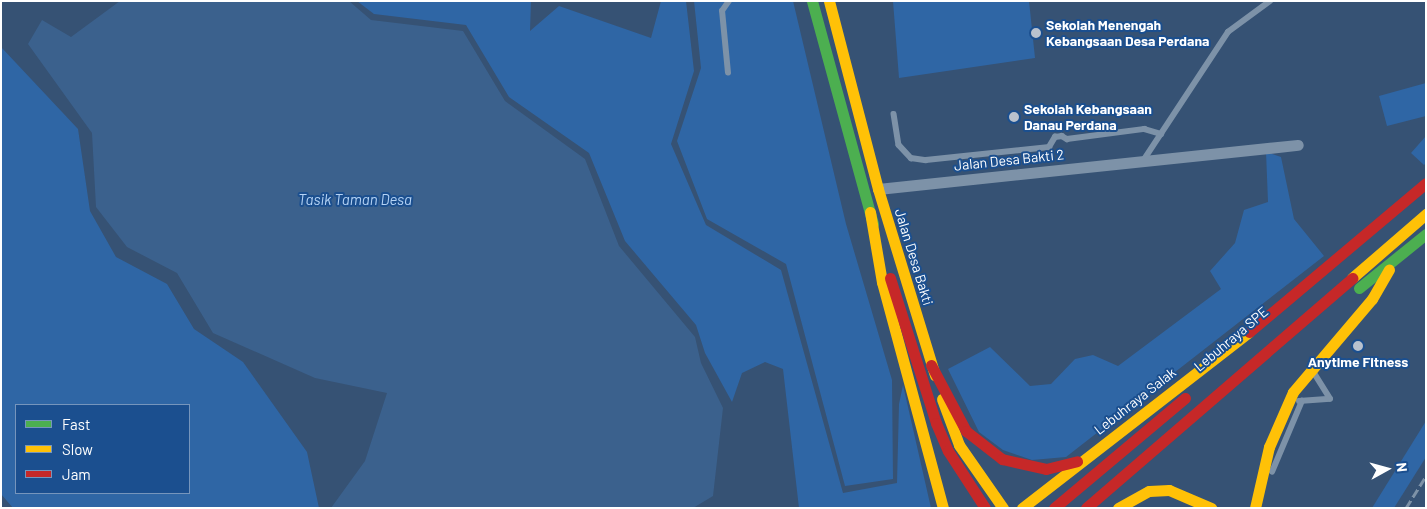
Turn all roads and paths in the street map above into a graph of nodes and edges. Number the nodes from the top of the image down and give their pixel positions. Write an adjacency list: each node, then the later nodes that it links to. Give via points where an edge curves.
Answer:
1 (729, 1): 5 (lane, via 722,11)
2 (812, 1): 13 (main road, Jalan Desa Bakti)
3 (829, 1): 11 (main road, Jalan Desa Bakti)
4 (1270, 1): 7 (lane, via 1228,32)
5 (728, 73)
6 (894, 114): 7 (lane, via 899,145 911,158 926,160 1049,147 1055,137 1062,136 1067,140 1144,129)
7 (1161, 134): 9 (lane)
8 (1298, 145): 9 (street, Jalan Desa Bakti 2)
9 (1143, 161): 11 (street, Jalan Desa Bakti 2)
10 (1426, 183): 21 (main road, Lebuhraya Salak, via 1348,253)
11 (878, 190): 17 (main road, Jalan Desa Bakti)
12 (1426, 192): 26 (main road, Lebuhraya SPE)
13 (870, 212): 22 (main road, via 882,282); 23 (main road, Jalan Desa Bakti, via 936,423 969,486)
14 (1426, 214): 27 (main road)
15 (1426, 234): 16 (main road)
16 (1394, 262): 18 (main road, via 1372,299); 27 (main road)
17 (931, 365): 21 (main road, via 966,430 1002,460 1046,469); 24 (main road, Jalan Desa Bakti, via 952,429 977,475)
18 (1309, 368): 19 (main road); 20 (lane, via 1329,391 1330,399)
19 (1289, 400): 20 (lane); 30 (main road, via 1269,447)
20 (1302, 401): 31 (lane)
21 (1089, 455): 25 (main road, Lebuhraya Salak)
22 (943, 508)
23 (985, 508)
24 (1002, 508)
25 (1022, 508)
26 (1054, 508)
27 (1088, 508)
28 (1118, 508): 29 (main road, via 1149,491 1169,490)
29 (1211, 508)
30 (1255, 508)
31 (1262, 508)

